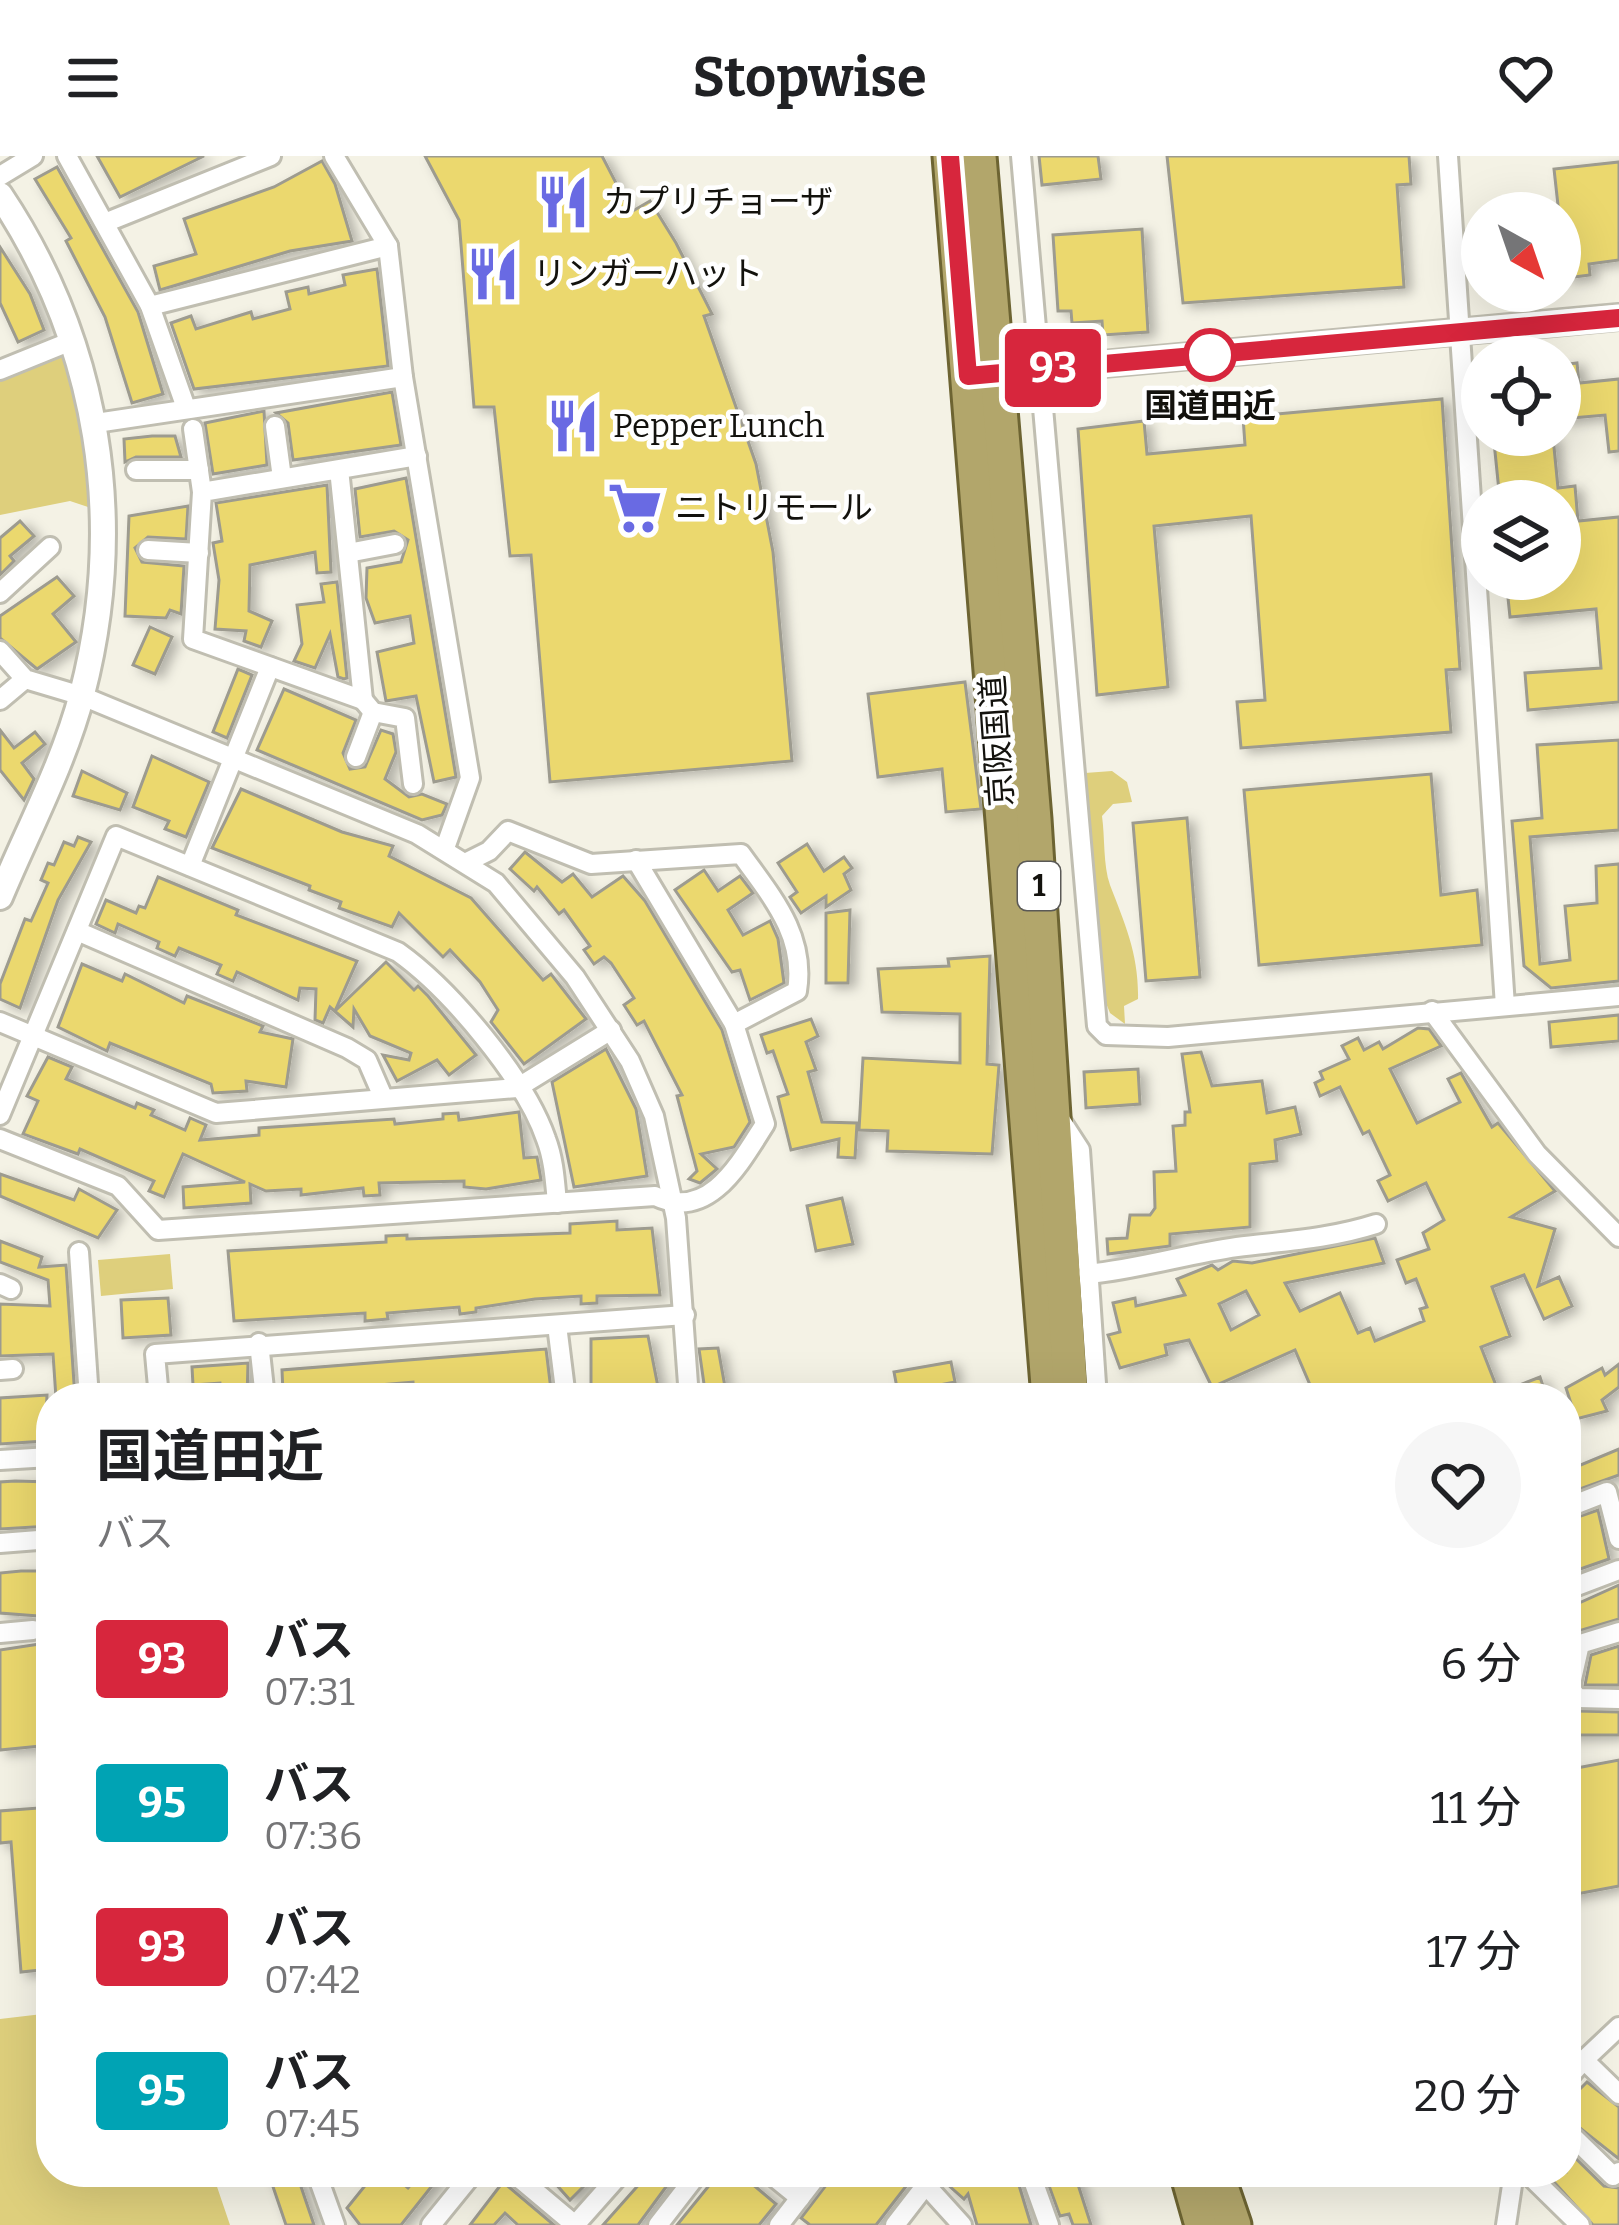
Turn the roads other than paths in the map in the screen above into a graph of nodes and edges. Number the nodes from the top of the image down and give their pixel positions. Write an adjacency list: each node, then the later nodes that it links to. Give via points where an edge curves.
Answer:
1 (33, 156): 9 (street)
2 (67, 156): 11 (street)
3 (271, 156): 11 (street)
4 (334, 156): 12 (street)
5 (950, 156): 19 (highway, 京阪国道 / 1)
6 (979, 156): 19 (highway, 京阪国道 / 1)
7 (1021, 156): 18 (street)
8 (1448, 156): 15 (street)
9 (0, 176)
10 (0, 195): 16 (street, via 29,238)
11 (107, 222): 13 (street)
12 (388, 246): 13 (street); 20 (street)
13 (150, 306): 21 (street)
14 (1619, 317): 15 (street)
15 (1462, 333): 18 (street); 53 (street)
16 (70, 342): 17 (street); 22 (street)
17 (0, 370)
18 (1038, 370): 19 (street); 54 (street, via 1094,1013 1106,1035 1168,1037)
19 (982, 375): 61 (highway, 京阪国道 / 1, via 1034,820); 78 (highway, 京阪国道 / 1)
20 (403, 376): 21 (street); 25 (street)
21 (186, 408): 22 (street)
22 (96, 423): 40 (street, via 106,489)
23 (275, 426): 29 (street)
24 (193, 429): 28 (street)
25 (417, 456): 26 (street); 46 (street, via 470,778)
26 (339, 469): 29 (street); 35 (street)
27 (136, 470): 28 (street)
28 (199, 470): 30 (street)
29 (282, 478): 30 (street)
30 (202, 491): 34 (street)
31 (395, 544): 35 (street)
32 (50, 547): 36 (street)
33 (148, 550): 34 (street)
34 (200, 553): 38 (street, via 193,639)
35 (348, 553): 42 (street)
36 (0, 592)
37 (0, 651): 39 (street)
38 (270, 667): 42 (street); 44 (street)
39 (25, 679): 40 (street); 41 (street)
40 (82, 696): 44 (street); 50 (street)
41 (0, 700)
42 (368, 706): 43 (street); 45 (street, via 405,718)
43 (356, 757)
44 (234, 759): 46 (street); 49 (street)
45 (413, 784)
46 (445, 848): 48 (street)
47 (636, 860): 48 (street, via 591,865 508,830); 56 (street); 56 (street, via 742,854 784,915 796,943 797,991)
48 (469, 861): 57 (street, via 536,930)
49 (190, 866): 51 (street, via 116,836); 59 (street, via 398,952 431,976)
50 (0, 898)
51 (77, 931): 58 (street); 60 (street, via 347,1048 367,1060)
52 (1619, 996): 53 (street)
53 (1504, 1006): 54 (street)
54 (1432, 1011): 67 (street, via 1538,1154)
55 (0, 1022): 58 (street)
56 (734, 1024): 65 (street, via 765,1124 733,1175 700,1200)
57 (611, 1030): 59 (street); 65 (street, via 654,1116)
58 (33, 1037): 60 (street, via 216,1113); 62 (street)
59 (517, 1088): 60 (street); 64 (street, via 545,1135)
60 (383, 1096)
61 (1053, 1109): 69 (street, via 1080,1150); 79 (highway, 京阪国道 / 1)
62 (0, 1115)
63 (0, 1139): 64 (street, via 118,1186 158,1230)
64 (557, 1203): 65 (street, via 655,1196)
65 (674, 1205): 70 (street)
66 (1376, 1224): 69 (street, via 1329,1239)
67 (1619, 1237)
68 (79, 1252): 73 (street)
69 (1088, 1274): 80 (street)
70 (685, 1316): 71 (street); 77 (street)
71 (557, 1325): 72 (street); 76 (street)
72 (259, 1343): 74 (street, via 155,1354); 75 (street)
73 (87, 1383)
74 (158, 1383)
75 (263, 1383)
76 (564, 1383)
77 (688, 1383)
78 (1048, 1383)
79 (1070, 1383)
80 (1096, 1383)
81 (36, 1458): 82 (street)
82 (0, 1460)
83 (1613, 1491): 84 (street); 85 (street)
84 (1581, 1503)
85 (1619, 1539)
86 (36, 1540): 87 (street)
87 (0, 1543)
88 (1619, 1570): 89 (street)
89 (1581, 1584)
90 (33, 1630): 92 (street)
91 (1619, 1632): 93 (street)
92 (0, 1633)
93 (1581, 1644)
94 (1581, 1698): 95 (street)
95 (1619, 1699)
96 (1619, 2027): 97 (street)
97 (1584, 2060): 98 (street); 99 (street)
98 (1581, 2063)
99 (1619, 2094)
100 (1581, 2145): 101 (street, via 1612,2176)
101 (1619, 2172)
102 (321, 2187): 117 (street)
103 (462, 2187): 118 (street)
104 (530, 2187): 119 (street)
105 (609, 2187): 119 (street)
106 (687, 2187): 120 (street)
107 (786, 2187): 116 (street)
108 (808, 2187): 116 (street)
109 (919, 2187): 122 (street)
110 (934, 2187): 123 (street)
111 (1035, 2187): 124 (street)
112 (1191, 2187): 125 (highway)
113 (1221, 2187): 126 (highway)
114 (1512, 2187): 127 (street)
115 (1541, 2187): 128 (street)
116 (800, 2198): 121 (street)
117 (335, 2225)
118 (431, 2225)
119 (575, 2225)
120 (658, 2225)
121 (778, 2225)
122 (895, 2225)
123 (962, 2225)
124 (1049, 2225)
125 (1202, 2225)
126 (1234, 2225)
127 (1506, 2225)
128 (1580, 2225)

